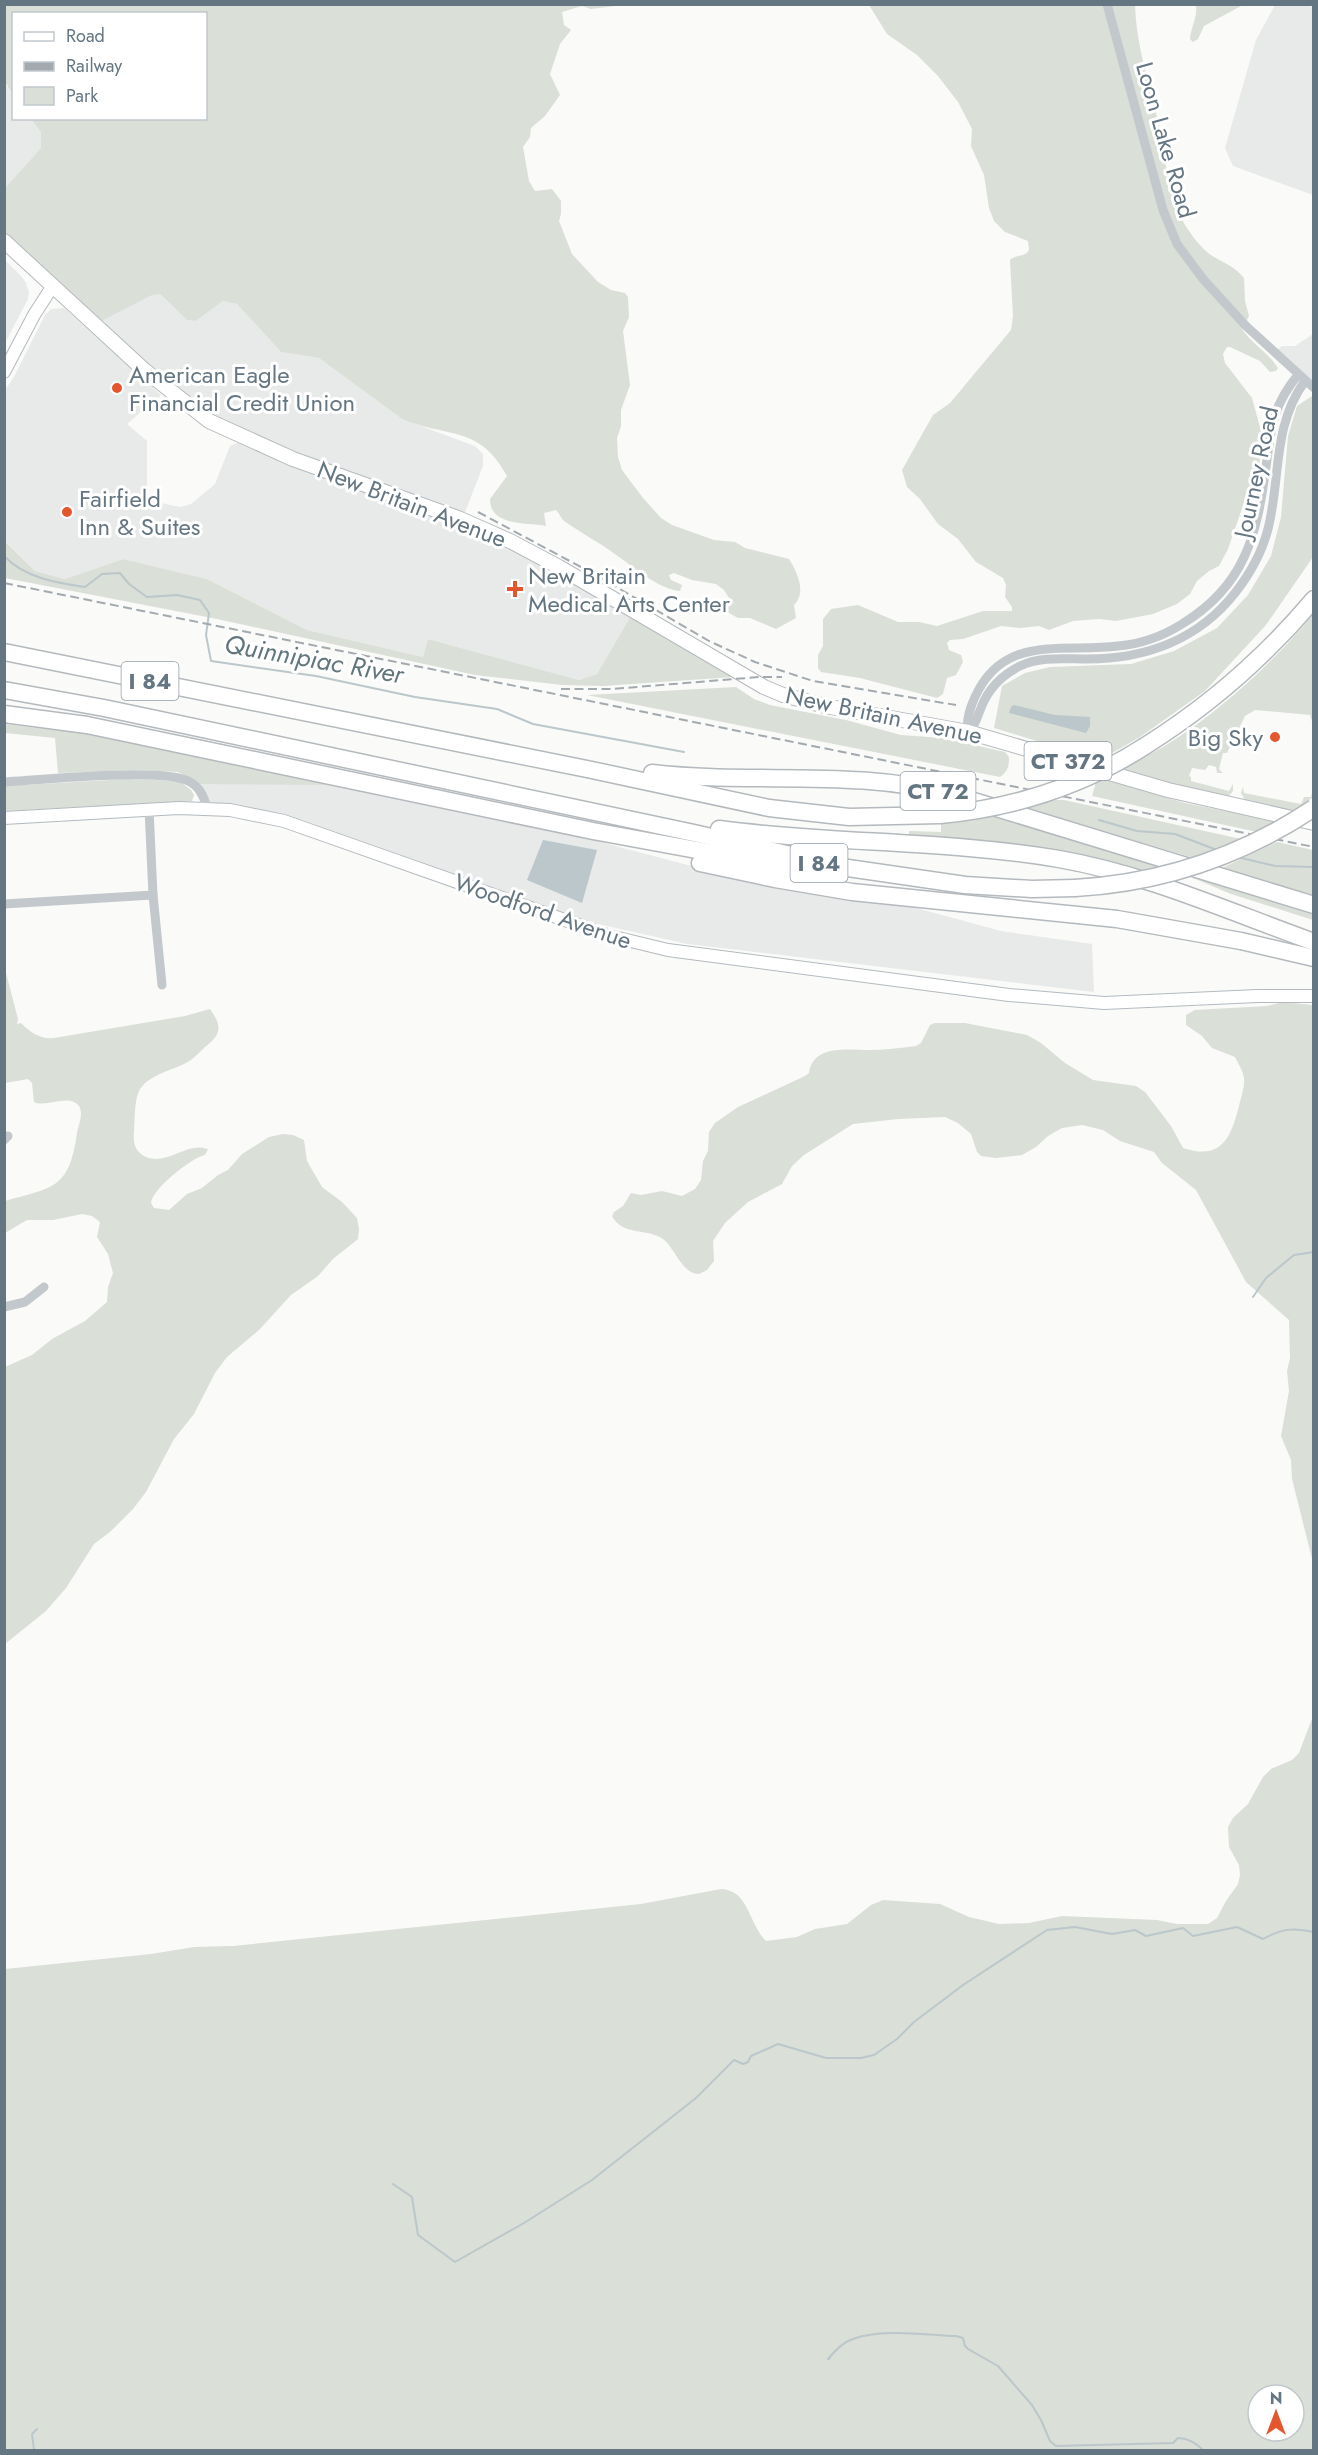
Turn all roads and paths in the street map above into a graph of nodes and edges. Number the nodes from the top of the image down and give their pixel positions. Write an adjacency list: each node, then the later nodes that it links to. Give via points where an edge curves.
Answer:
1 (1107, 4): 5 (street, Loon Lake Road, via 1163,210 1177,244 1246,326)
2 (4, 242): 3 (main road, New Britain Avenue / CT 372)
3 (52, 287): 4 (street); 13 (main road, New Britain Avenue / CT 372, via 159,384 226,430 510,541 783,695)
4 (4, 372)
5 (1301, 378): 6 (street, Loon Lake Road); 13 (street, Journey Road, via 1286,414 1263,543 1244,581 1224,605 1186,635 1154,651 1118,658 1048,659 1023,664 993,687)
6 (1314, 388)
7 (1314, 585): 9 (highway)
8 (1314, 599): 9 (highway, I 84)
9 (1282, 634): 14 (highway, I 84, bridge, via 1214,698 1111,767 1057,790 994,807 940,815 858,817 789,811)
10 (4, 652): 14 (highway, I 84)
11 (4, 690): 16 (highway, I 84)
12 (4, 714): 22 (highway, via 87,724)
13 (968, 732): 21 (main road, New Britain Avenue / CT 372, via 1168,790)
14 (547, 761): 26 (highway, CT 72, via 686,777 847,778 911,785)
15 (4, 782): 17 (street, via 129,775 182,778 195,785)
16 (567, 806): 23 (highway, I 84, via 840,867); 27 (highway, CT 72, via 744,832 1060,859 1140,879)
17 (207, 808): 19 (street, Woodford Avenue); 30 (street, Woodford Avenue, via 284,821 637,943 1008,995 1104,1002)
18 (1314, 808): 23 (highway, I 84, bridge, via 1256,841 1201,864 1128,883 1075,888)
19 (149, 809): 20 (street, Woodford Avenue); 24 (street)
20 (4, 818)
21 (1314, 823)
22 (566, 825): 23 (highway, via 842,876 912,885); 28 (highway, via 646,849 786,881 898,898 1097,916 1218,936)
23 (965, 885)
24 (153, 895): 25 (street); 29 (street)
25 (4, 904)
26 (1314, 905)
27 (1314, 942)
28 (1314, 958)
29 (162, 985)
30 (1314, 996)
31 (44, 1287): 32 (street, via 25,1302)
32 (4, 1307)

